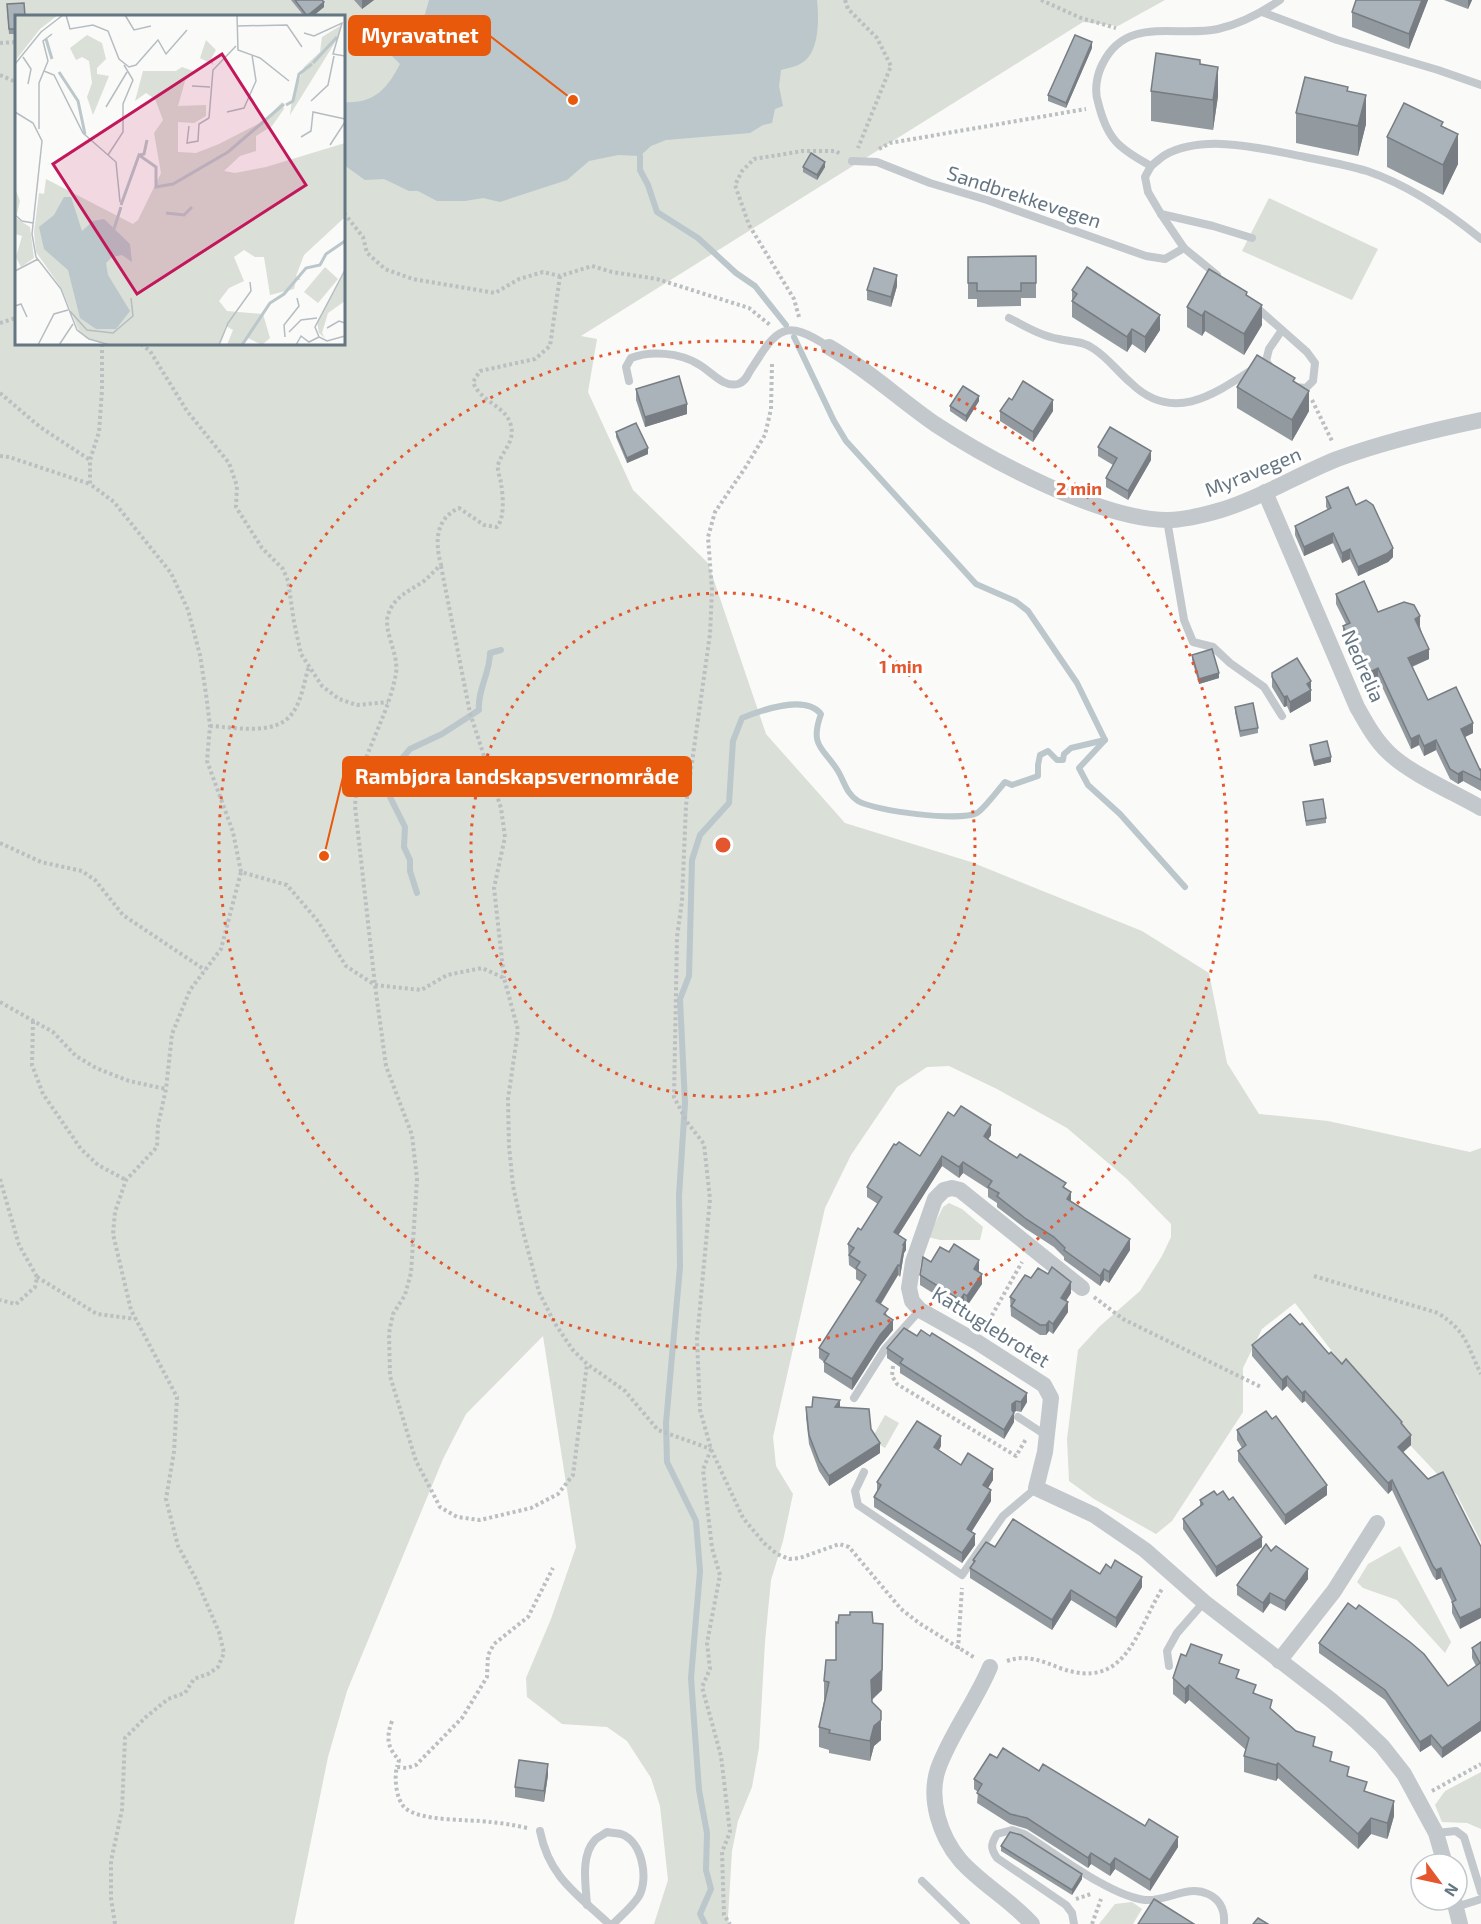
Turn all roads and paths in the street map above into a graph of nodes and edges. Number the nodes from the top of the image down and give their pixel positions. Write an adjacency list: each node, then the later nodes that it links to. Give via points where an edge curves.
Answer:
1 (845, 0): 11 (path, via 848,9 877,38 891,66)
2 (1041, 0): 5 (path, via 1081,18)
3 (1280, 0): 4 (lane)
4 (1262, 12): 5 (lane, via 1217,29); 10 (lane)
5 (1134, 34): 12 (lane, via 1116,44 1104,60 1098,73 1096,97 1108,133 1133,157)
6 (15, 42): 7 (path)
7 (0, 43)
8 (0, 75): 9 (path)
9 (15, 82)
10 (1481, 85)
11 (852, 161): 17 (lane, Sandbrekkevegen, via 877,162 1146,256 1165,259)
12 (1151, 166): 14 (lane, via 1145,177 1148,192); 16 (lane, via 1182,149 1230,144 1341,165 1368,171 1430,202)
13 (345, 214): 18 (path, via 363,237 367,254 385,268 413,279 495,293 519,279 543,272)
14 (1161, 214): 15 (lane); 17 (lane)
15 (1252, 238)
16 (1481, 239)
17 (1184, 248): 19 (lane)
18 (560, 276): 25 (path, via 592,266 657,279 749,308); 41 (path, via 550,346 535,359 480,371 472,382 477,393 506,414 512,427 510,444 498,466 502,521 496,527 484,525 459,508 448,513 436,548)
19 (1228, 285)
20 (1247, 300): 24 (lane)
21 (15, 318): 23 (path)
22 (1009, 318): 30 (lane, via 1038,333 1093,347 1146,396 1159,403 1175,405 1209,396)
23 (0, 323)
24 (1282, 330): 30 (lane); 32 (lane, via 1315,363 1313,381)
25 (780, 333): 26 (lane); 29 (lane, via 802,331)
26 (771, 340): 31 (lane, via 736,385 723,382 696,362 671,354 639,354 631,358 626,367); 73 (path, via 771,409 765,435 715,512 708,537 710,634 686,805 677,937 674,1097 704,1144 710,1200 697,1340 700,1410)
27 (102, 345): 37 (path, via 99,432)
28 (142, 345): 42 (path, via 150,351 187,411 229,463 237,486 237,507 262,548 286,575 301,654)
29 (829, 347): 40 (street, Myravegen, via 854,361 936,424 1013,468 1077,498 1142,517)
30 (1266, 361): 32 (lane, via 1294,387)
31 (629, 381)
32 (1306, 388): 36 (path)
33 (0, 393): 37 (path, via 40,427)
34 (1481, 420): 36 (street, Myravegen)
35 (0, 456): 38 (path)
36 (1337, 459): 39 (street, Myravegen)
37 (90, 460): 38 (path)
38 (90, 484): 45 (path, via 114,502 171,573 188,610 200,655)
39 (1265, 492): 40 (street, Myravegen, via 1221,510); 46 (street, Nedrelia, via 1357,707 1372,733 1407,767)
40 (1167, 520): 44 (lane, via 1184,620 1193,642 1214,647 1264,687)
41 (441, 565): 43 (path, via 397,598 387,616 396,658); 50 (path, via 470,713 501,808 505,837 494,888)
42 (309, 666): 43 (path, via 322,686 339,699 357,705); 45 (path, via 292,715 278,724 264,728)
43 (388, 702): 51 (path, via 356,786)
44 (1282, 716)
45 (210, 726): 48 (path, via 207,761 233,832)
46 (1481, 808)
47 (0, 843): 49 (path, via 41,862 82,871 95,880 123,915)
48 (241, 872): 49 (path, via 221,949); 51 (path, via 287,885 317,920 346,966)
49 (205, 970): 54 (path, via 190,990 172,1034)
50 (504, 978): 51 (path, via 482,968 447,975 421,990); 66 (path, via 518,1030 508,1099 513,1186 539,1292 572,1349)
51 (375, 985): 66 (path, via 386,1066 412,1135 417,1179 411,1273 389,1333 390,1376 416,1461 440,1506 457,1517 480,1520 531,1508 558,1494 573,1475)
52 (0, 1002): 53 (path)
53 (33, 1021): 54 (path, via 53,1032 76,1056 96,1068); 56 (path, via 32,1065 43,1094 81,1149 98,1165)
54 (166, 1089): 56 (path, via 157,1147)
55 (0, 1179): 59 (path, via 19,1245)
56 (126, 1180): 63 (path, via 115,1212 113,1234)
57 (1031, 1248): 60 (street, Kattuglebrotet); 62 (street, Kattuglebrotet, via 960,1190 944,1190 935,1199 913,1262 909,1288); 64 (path)
58 (1314, 1276): 67 (path, via 1438,1313 1465,1337)
59 (37, 1277): 61 (path, via 35,1287 16,1304); 63 (path, via 97,1314)
60 (1082, 1288): 68 (path, via 1123,1319)
61 (0, 1300)
62 (920, 1311): 64 (street, Kattuglebrotet); 65 (lane)
63 (136, 1319): 96 (path, via 177,1397 166,1499 178,1546 219,1632 224,1653 218,1667 194,1679 185,1693 168,1699 125,1738 122,1810 111,1861)
64 (976, 1342): 71 (street, Kattuglebrotet, via 1044,1385 1051,1398)
65 (890, 1344): 69 (lane); 72 (path, via 896,1350 892,1376 897,1384 1016,1456)
66 (587, 1364): 73 (path, via 625,1391 658,1430)
67 (1481, 1374)
68 (1261, 1387)
69 (854, 1398)
70 (1018, 1417): 71 (lane)
71 (1047, 1437): 75 (street, Kattuglebrotet)
72 (1027, 1439)
73 (711, 1449): 81 (path, via 742,1518 777,1554 800,1558 839,1544 849,1547 901,1609); 99 (path, via 703,1470 712,1548 720,1575 707,1643 710,1669 702,1687 721,1756 730,1832 722,1852 724,1915)
74 (864, 1472): 79 (lane, via 855,1491 858,1505)
75 (1036, 1488): 78 (street, via 1118,1530); 79 (lane, via 1003,1516)
76 (1377, 1523): 82 (street, via 1335,1591)
77 (554, 1568): 87 (path, via 528,1617 494,1644 488,1655 487,1677 462,1718 416,1764)
78 (1172, 1573): 80 (street); 83 (path, via 1126,1655 1113,1666 1096,1672 1078,1672 1026,1658)
79 (962, 1575): 81 (path)
80 (1204, 1602): 82 (street); 84 (lane, via 1167,1651)
81 (958, 1649): 83 (path)
82 (1279, 1660): 88 (street, via 1382,1746)
83 (990, 1666): 101 (street, via 938,1770 935,1788 939,1823 959,1859)
84 (1169, 1666)
85 (392, 1721): 87 (path, via 387,1745 399,1760)
86 (1481, 1764): 88 (path)
87 (397, 1767): 89 (path, via 399,1800 418,1814)
88 (1417, 1797): 90 (street)
89 (540, 1831): 95 (lane, via 552,1865)
90 (1436, 1833): 91 (street); 93 (lane, via 1456,1831 1464,1837)
91 (1442, 1852)
92 (922, 1881): 100 (lane)
93 (1481, 1892)
94 (1082, 1897): 103 (path, via 1090,1893 1102,1897)
95 (587, 1905): 97 (lane); 98 (lane, via 587,1854 594,1841 607,1832 623,1835 635,1847 643,1864 644,1883 639,1897)
96 (115, 1924)
97 (609, 1924)
98 (613, 1924)
99 (730, 1924)
100 (966, 1924)
101 (1032, 1924)
102 (1074, 1924): 104 (lane, via 1066,1905 997,1858 992,1850 997,1834 1012,1830 1024,1834 1128,1896 1146,1900 1194,1891 1211,1895 1224,1911)
103 (1092, 1924)
104 (1224, 1924)

